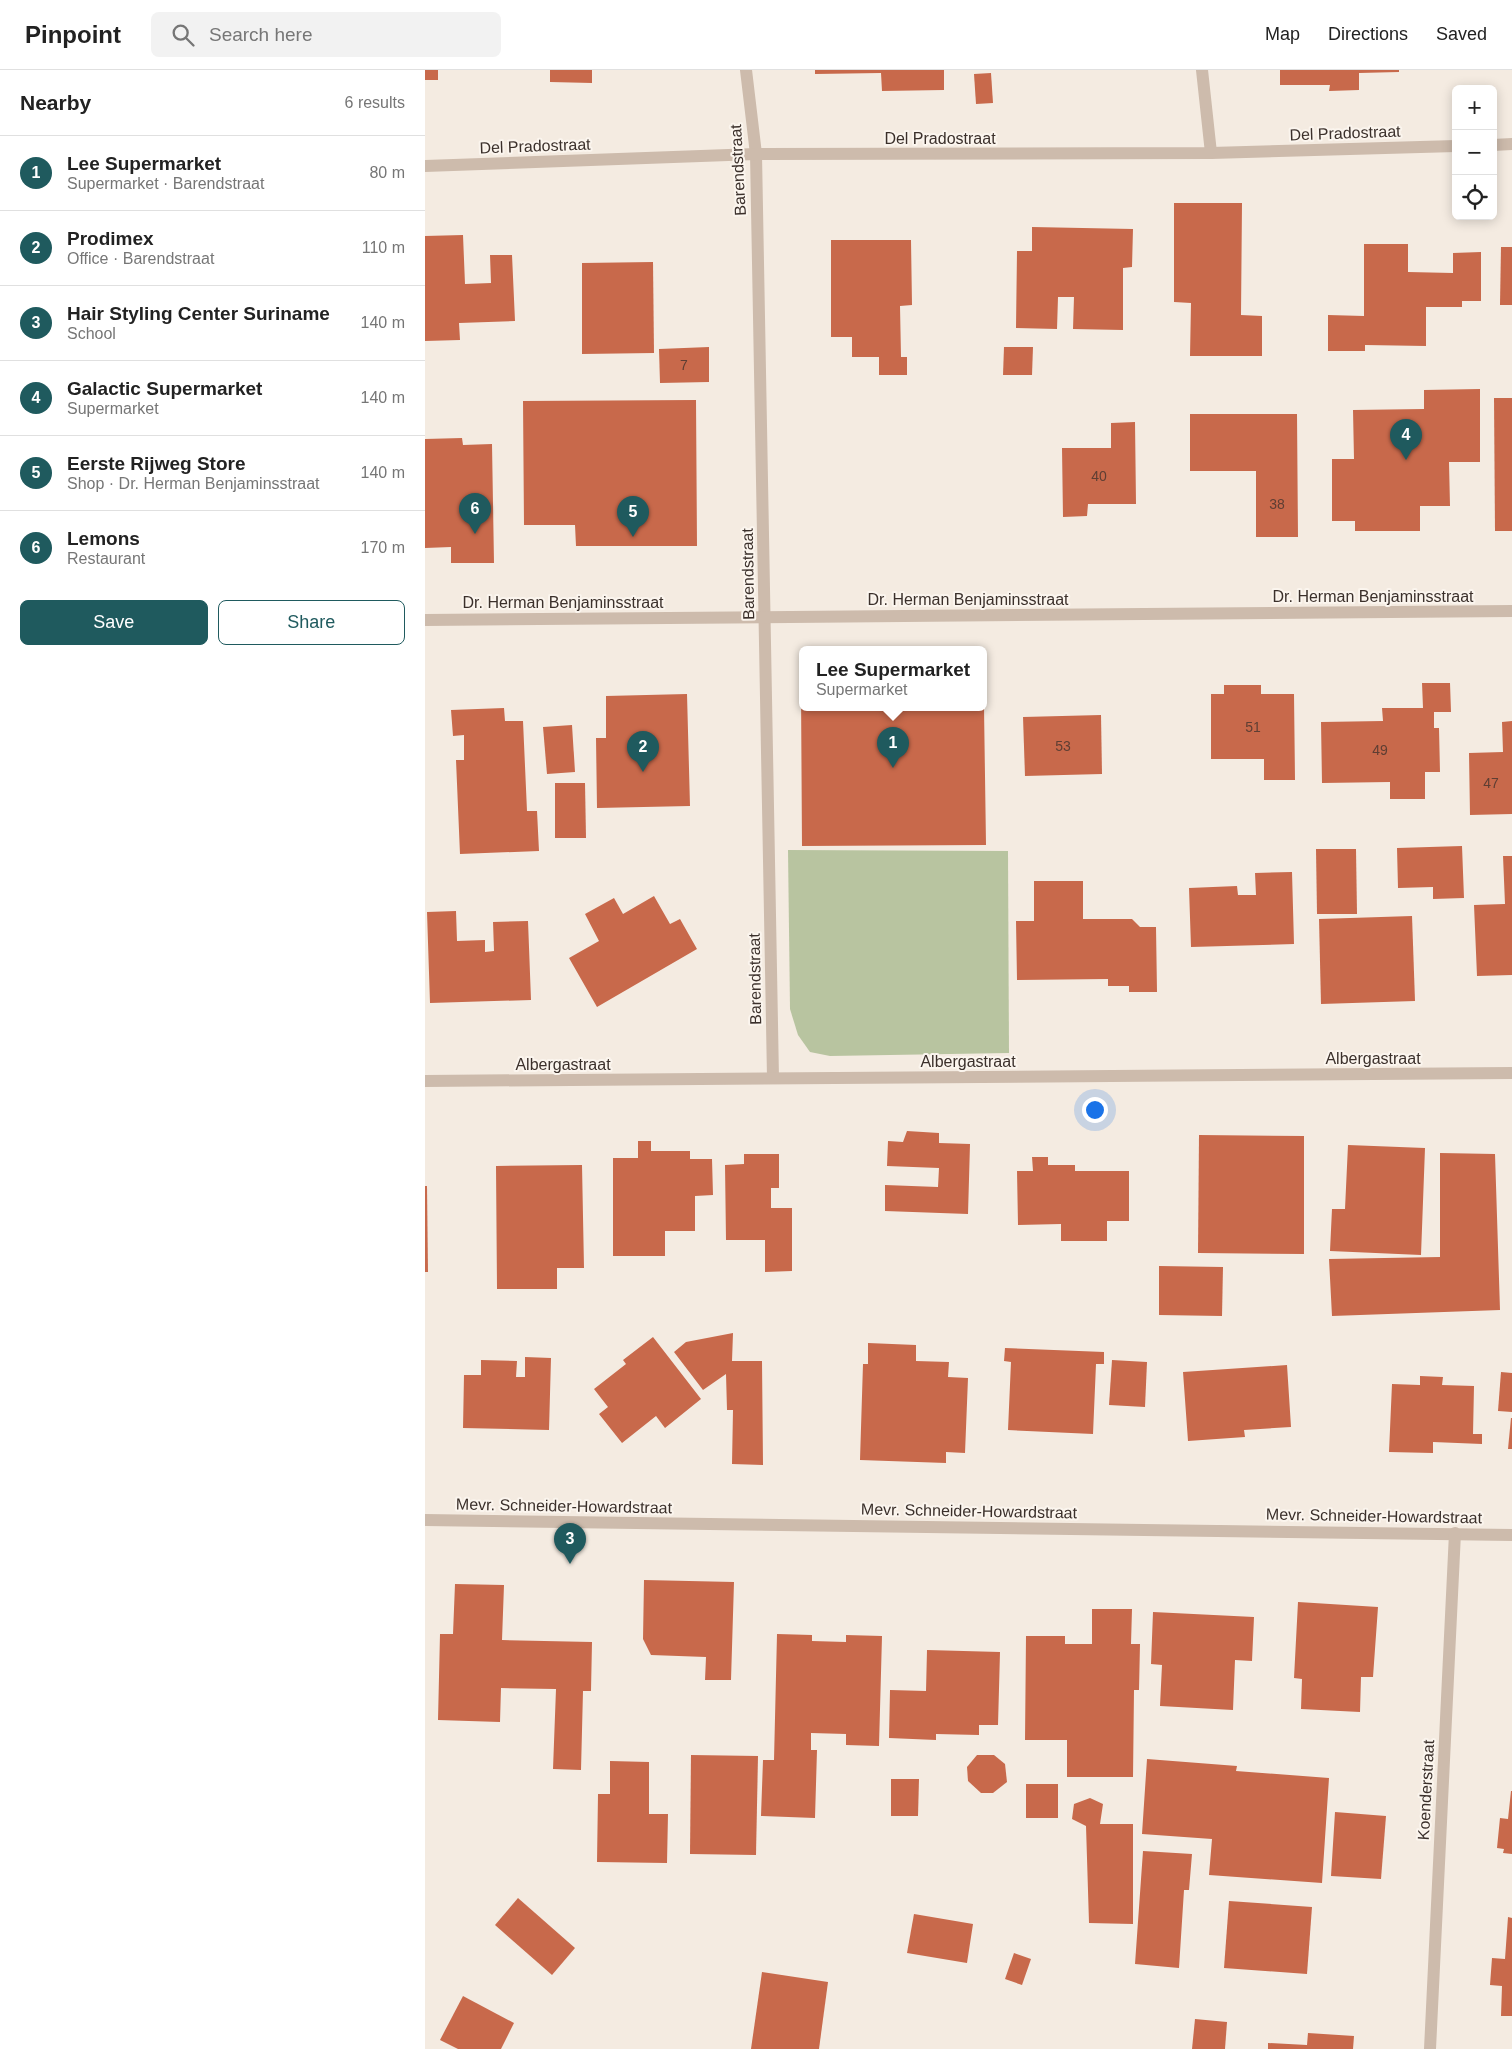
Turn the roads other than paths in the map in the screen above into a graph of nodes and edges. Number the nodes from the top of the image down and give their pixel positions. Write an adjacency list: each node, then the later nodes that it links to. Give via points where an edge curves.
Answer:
1 (746, 70): 7 (street, Barendstraat)
2 (1202, 70): 6 (street)
3 (1512, 144): 4 (street)
4 (1497, 145)
5 (1452, 146): 6 (street, Del Pradostraat)
6 (1211, 153): 7 (street, Del Pradostraat)
7 (756, 154): 8 (street, Del Pradostraat); 10 (street, Barendstraat)
8 (425, 166)
9 (1512, 611): 10 (street, Dr. Herman Benjaminsstraat)
10 (765, 617): 11 (street, Dr. Herman Benjaminsstraat); 13 (street, Barendstraat)
11 (425, 620)
12 (1512, 1073): 13 (street, Albergastraat)
13 (773, 1078): 14 (street, Albergastraat)
14 (425, 1081)
15 (425, 1520): 16 (street, Mevr. Schneider-Howardstraat)
16 (1455, 1532): 17 (street, Mevr. Schneider-Howardstraat); 18 (street, Koenderstraat)
17 (1512, 1535)
18 (1430, 2049)

